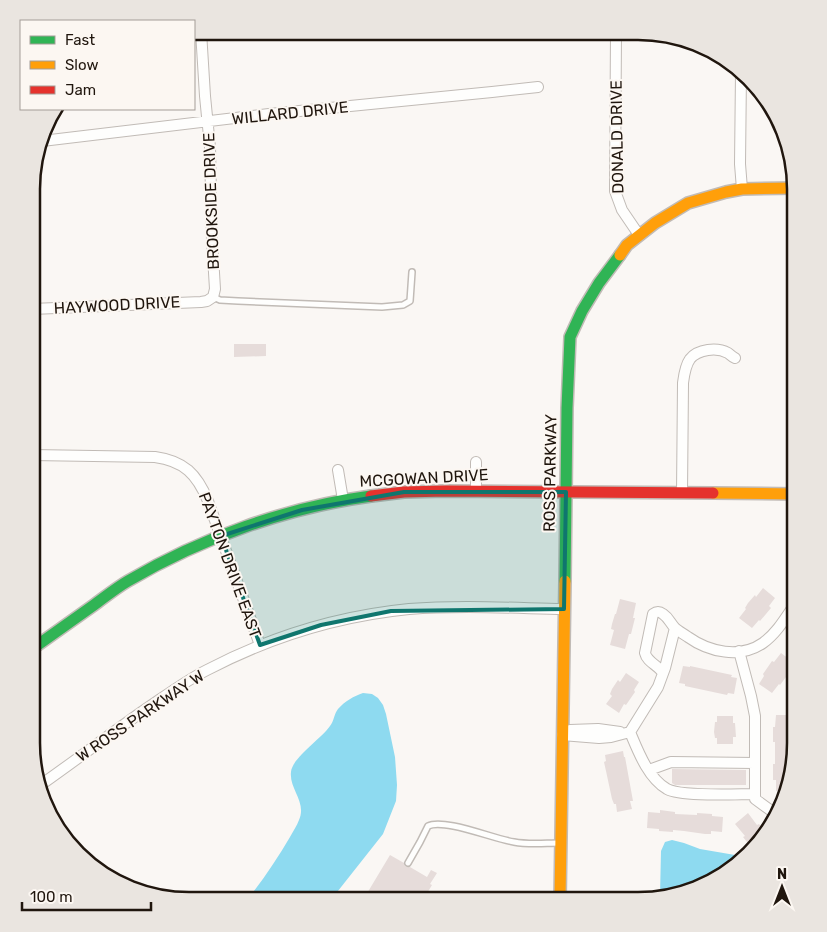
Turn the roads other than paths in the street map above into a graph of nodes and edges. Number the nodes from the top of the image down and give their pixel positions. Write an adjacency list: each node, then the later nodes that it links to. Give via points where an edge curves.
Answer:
1 (202, 40): 5 (street, BROOKSIDE DRIVE)
2 (616, 40): 9 (street, DONALD DRIVE, via 615,191 622,210)
3 (741, 82): 8 (street)
4 (538, 87): 5 (street, WILLARD DRIVE)
5 (208, 122): 6 (street, WILLARD DRIVE); 11 (street, BROOKSIDE DRIVE)
6 (48, 140)
7 (787, 188): 8 (street, ROSS PARKWAY)
8 (742, 189): 9 (street, ROSS PARKWAY, via 688,203)
9 (639, 235): 18 (street, ROSS PARKWAY, via 627,245 599,283 570,337)
10 (412, 272): 11 (lane, via 410,301 404,305 382,307 238,301)
11 (213, 297): 12 (street, HAYWOOD DRIVE, via 201,302)
12 (40, 309)
13 (735, 358): 19 (street, via 723,351 708,350 693,356 687,365 683,383)
14 (40, 455): 22 (street, PAYTON DRIVE EAST, via 131,456 176,463 196,478)
15 (476, 462): 17 (street)
16 (338, 470): 21 (street)
17 (476, 490): 18 (street, MCGOWAN DRIVE); 21 (street, MCGOWAN DRIVE, via 404,492)
18 (566, 492): 19 (street, MCGOWAN DRIVE); 23 (street, ROSS PARKWAY)
19 (682, 493): 20 (street, MCGOWAN DRIVE)
20 (787, 494)
21 (342, 500): 22 (street, MCGOWAN DRIVE, via 275,517)
22 (221, 536): 26 (street, MCGOWAN DRIVE, via 126,582); 27 (street, PAYTON DRIVE EAST)
23 (564, 609): 27 (street, W ROSS PARKWAY W, via 391,611 321,625); 31 (street, ROSS PARKWAY)
24 (787, 616): 28 (street, via 764,642)
25 (674, 628): 28 (street, via 711,650); 29 (street); 29 (street, via 662,613 653,614 645,653 649,661)
26 (40, 643)
27 (260, 645): 34 (street, W ROSS PARKWAY W, via 178,687)
28 (739, 651): 32 (street, via 754,707)
29 (664, 672): 30 (street, via 658,687)
30 (627, 732): 31 (street, via 599,738); 33 (street)
31 (562, 733): 37 (street, ROSS PARKWAY)
32 (755, 763): 33 (street, via 671,762); 35 (street)
33 (649, 770): 35 (street, via 655,779 672,791)
34 (45, 781)
35 (755, 796): 36 (street)
36 (771, 810)
37 (561, 843): 38 (lane, via 512,842 432,824); 39 (street, ROSS PARKWAY)
38 (408, 863)
39 (560, 892)

